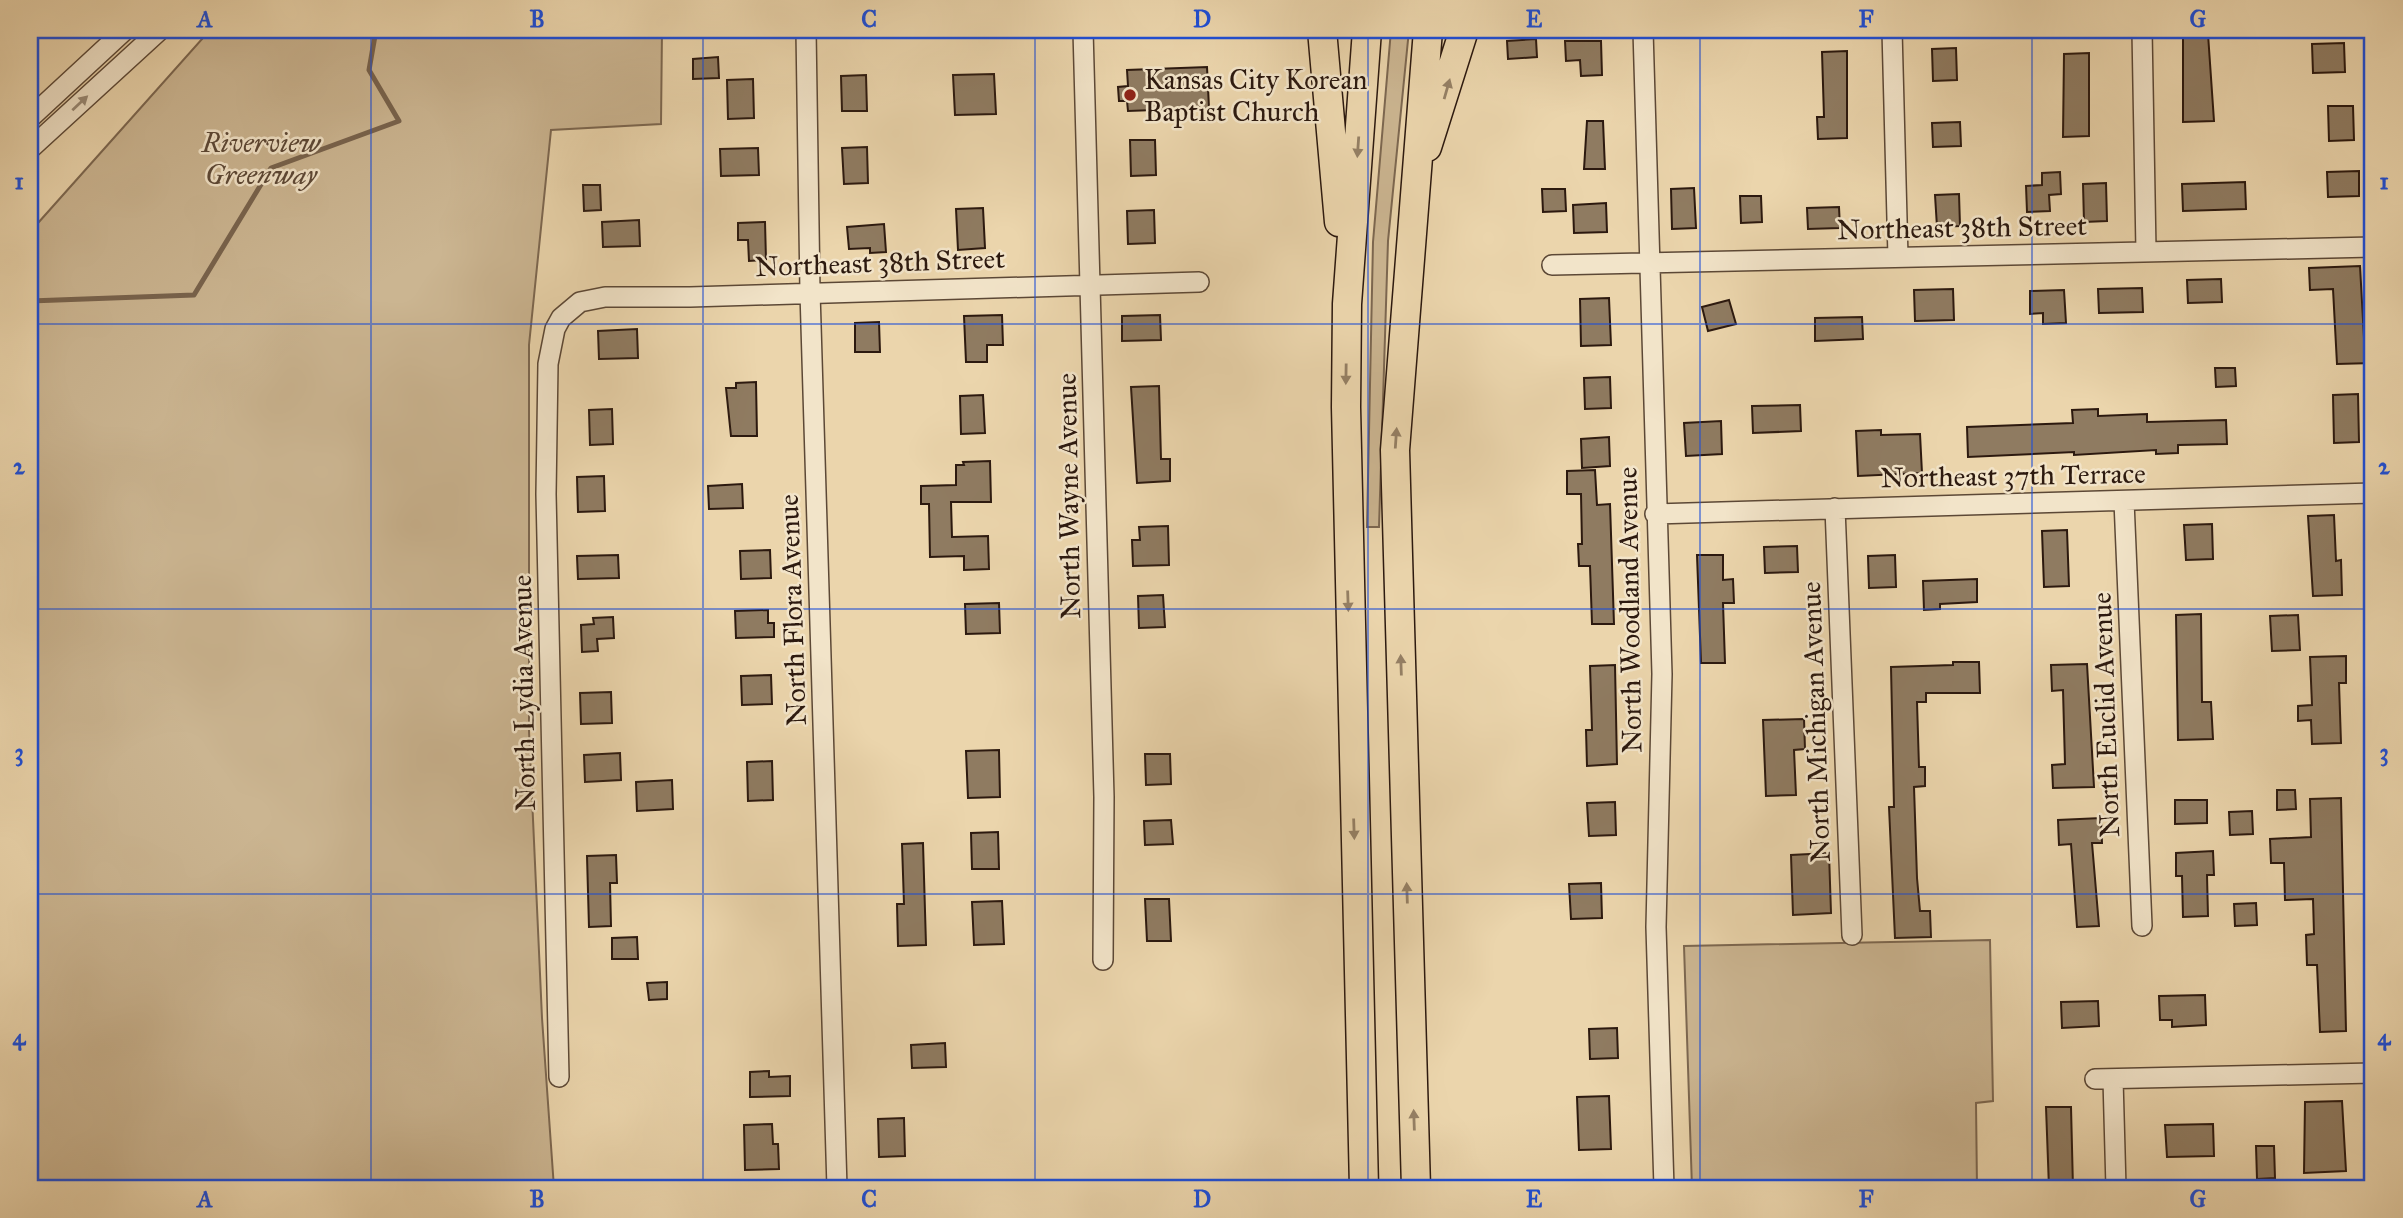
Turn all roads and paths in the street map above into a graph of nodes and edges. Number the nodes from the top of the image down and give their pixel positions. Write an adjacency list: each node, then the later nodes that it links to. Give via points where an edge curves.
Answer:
1 (125, 30): 12 (street)
2 (160, 30): 13 (street, one-way to 2)
3 (806, 30): 23 (street, North Flora Avenue)
4 (1083, 30): 22 (street, North Wayne Avenue)
5 (1322, 30): 24 (highway)
6 (1367, 30): 24 (highway, one-way to 24)
7 (1427, 30): 15 (highway)
8 (1464, 30): 15 (highway, one-way to 8, via 1437,124)
9 (1643, 30): 19 (street, North Woodland Avenue)
10 (1892, 30): 18 (street)
11 (2142, 30): 17 (street)
12 (32, 111): 13 (street)
13 (53, 127): 14 (street)
14 (30, 149)
15 (1415, 176): 37 (highway, one-way to 15, via 1395,450)
16 (2373, 247): 17 (street, Northeast 38th Street)
17 (2146, 251): 18 (street, Northeast 38th Street)
18 (1898, 257): 19 (street, Northeast 38th Street)
19 (1650, 262): 20 (street, Northeast 38th Street); 29 (street, North Woodland Avenue)
20 (1552, 265)
21 (1199, 282): 22 (street, Northeast 38th Street)
22 (1090, 284): 23 (street, Northeast 38th Street); 32 (street, North Wayne Avenue, via 1104,797)
23 (810, 292): 25 (street, Northeast 38th Street, via 604,297 580,302); 35 (street, North Flora Avenue)
24 (1347, 304): 36 (highway, one-way to 36, via 1346,521)
25 (567, 312): 34 (street, North Lydia Avenue, via 555,329 548,364 546,494)
26 (2373, 493): 27 (street, Northeast 37th Terrace)
27 (2124, 501): 28 (street, Northeast 37th Terrace); 30 (street, North Euclid Avenue)
28 (1835, 508): 29 (street, Northeast 37th Terrace); 31 (street, North Michigan Avenue)
29 (1655, 513): 38 (street, North Woodland Avenue, via 1661,674 1656,928)
30 (2142, 926)
31 (1852, 935)
32 (1103, 960)
33 (2373, 1073): 39 (street, via 2104,1079)
34 (559, 1077)
35 (837, 1188)
36 (1364, 1188)
37 (1416, 1188)
38 (1664, 1188)
39 (2116, 1188)

